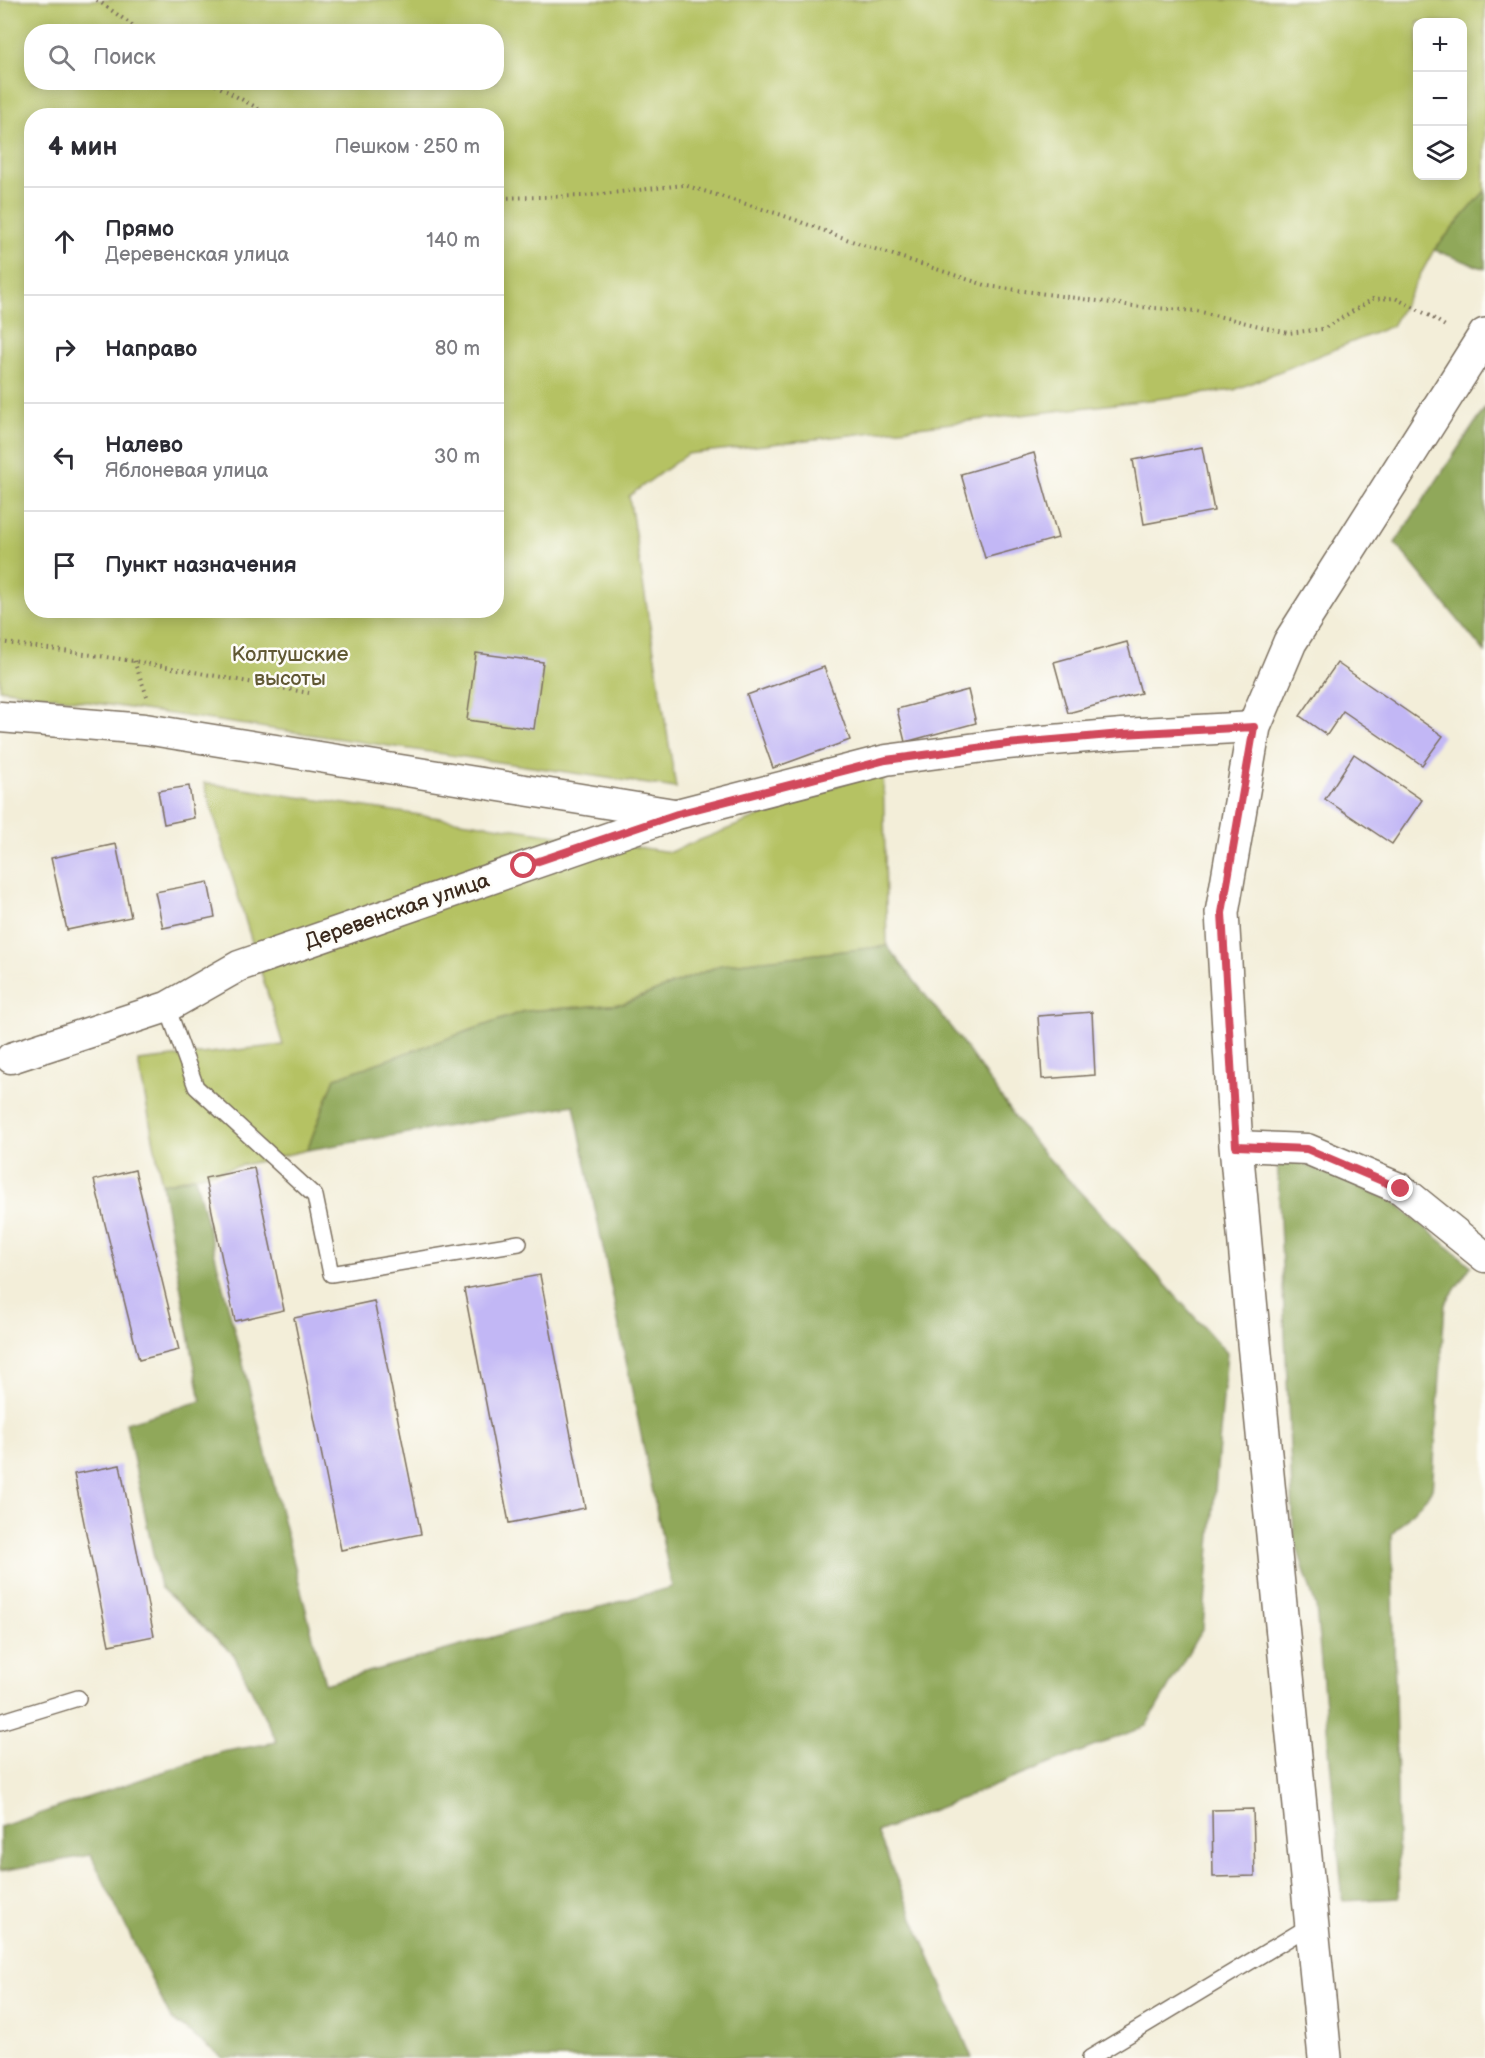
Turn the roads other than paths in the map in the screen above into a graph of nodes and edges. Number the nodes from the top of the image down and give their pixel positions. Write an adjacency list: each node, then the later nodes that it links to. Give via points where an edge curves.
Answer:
1 (1481, 341): 3 (street, via 1290,642)
2 (0, 717): 4 (street, via 145,729)
3 (1254, 727): 4 (street, Деревенская улица, via 1007,744 886,760); 7 (street, via 1222,913)
4 (677, 814): 5 (street, Деревенская улица, via 239,966)
5 (167, 1007): 6 (street, Деревенская улица); 8 (lane, via 196,1087 315,1196 331,1274)
6 (11, 1058)
7 (1236, 1146): 9 (street, via 1307,1149 1401,1189); 12 (street)
8 (519, 1243)
9 (1485, 1257)
10 (78, 1698): 11 (lane)
11 (0, 1722)
12 (1311, 1925): 13 (lane); 14 (street)
13 (1090, 2058)
14 (1326, 2058)

